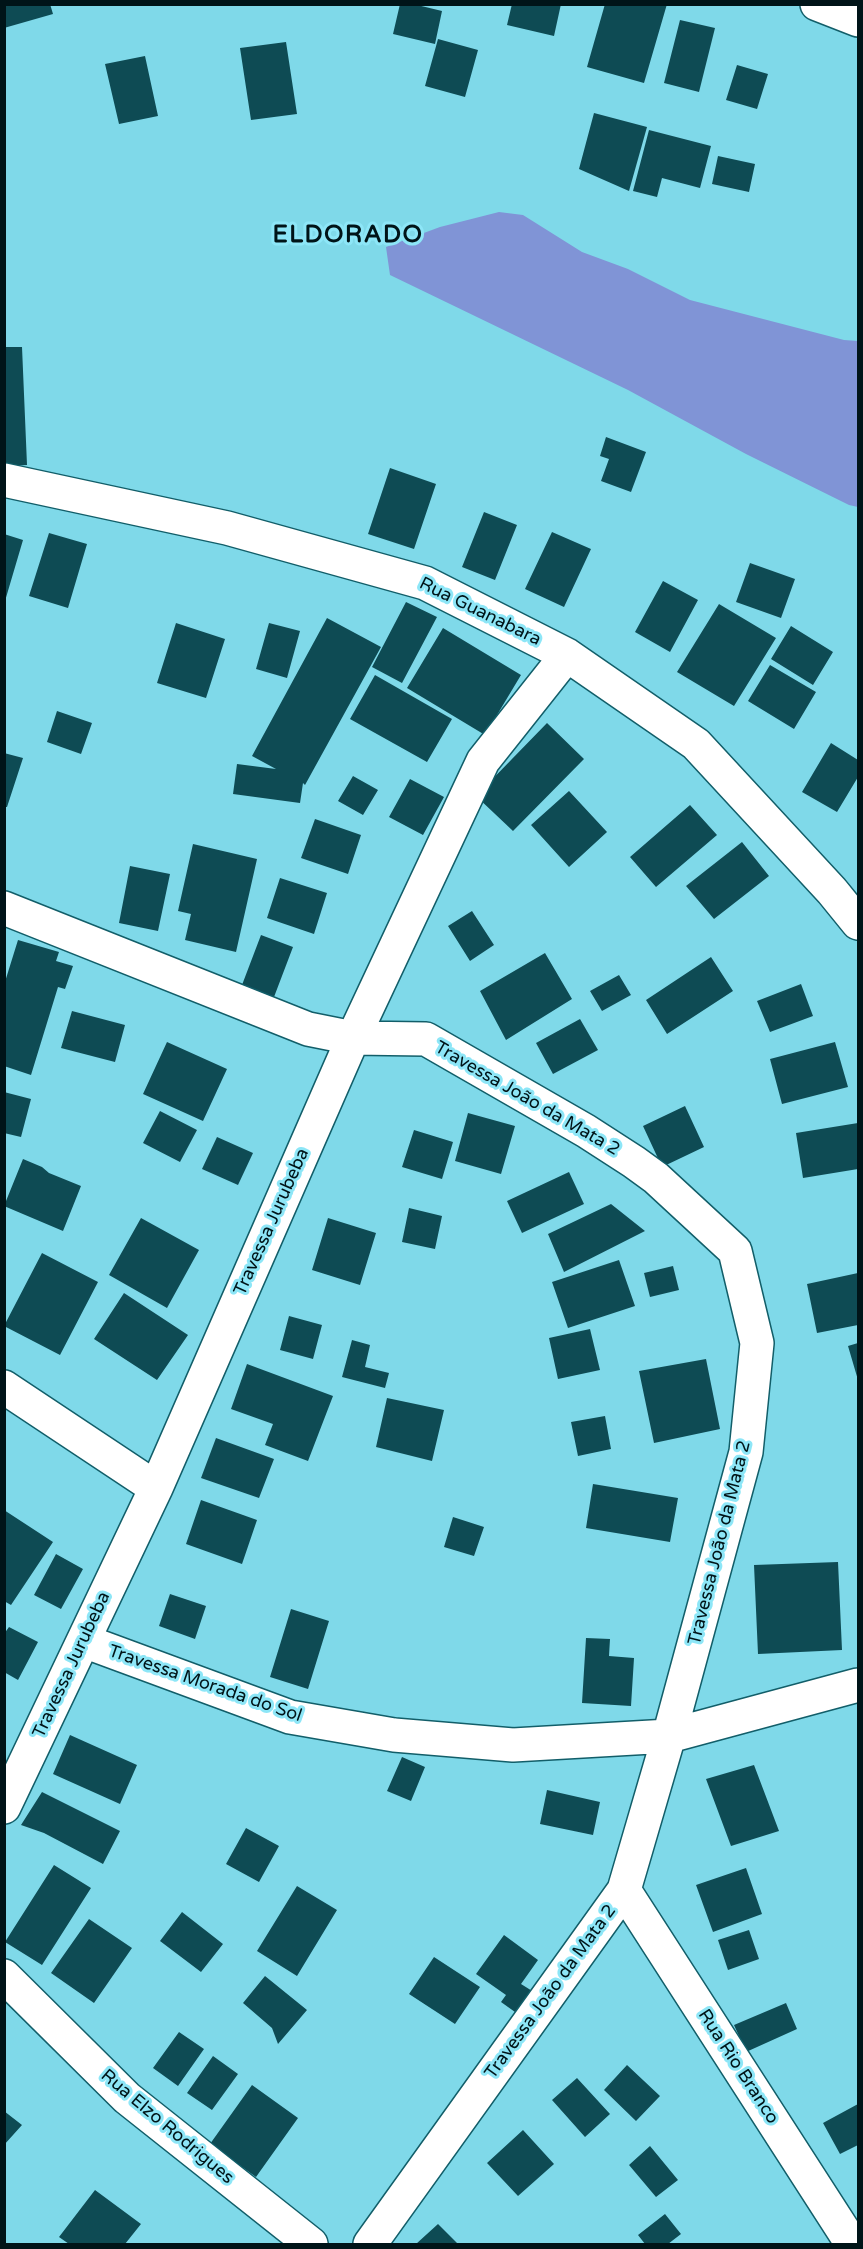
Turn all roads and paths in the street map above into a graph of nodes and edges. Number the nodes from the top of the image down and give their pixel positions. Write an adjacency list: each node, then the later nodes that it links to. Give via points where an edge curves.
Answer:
1 (817, 4): 2 (street)
2 (858, 20)
3 (4, 480): 4 (street, Rua Guanabara, via 227,528 425,583)
4 (567, 655): 6 (street, Rua Guanabara, via 696,744); 7 (street, Travessa Jurubeba, via 483,761)
5 (4, 908): 7 (street, Travessa João da Mata 2, via 308,1029)
6 (858, 923)
7 (353, 1038): 9 (street, Travessa Jurubeba); 12 (street, Travessa João da Mata 2, via 426,1039 634,1162 735,1251 757,1343 746,1452)
8 (4, 1387): 9 (street)
9 (156, 1488): 10 (street, Travessa Jurubeba)
10 (84, 1641): 12 (street, Travessa Morada do Sol, via 290,1717 394,1735 513,1745); 13 (street, Travessa Jurubeba)
11 (858, 1685): 12 (street, Travessa Morada do Sol)
12 (669, 1736): 14 (street, Travessa João da Mata 2)
13 (4, 1807)
14 (624, 1890): 17 (street, Travessa João da Mata 2); 18 (street, Rua Rio Branco)
15 (4, 1976): 16 (street, Rua Elzo Rodrigues, via 127,2097)
16 (311, 2244)
17 (370, 2244)
18 (852, 2244)

